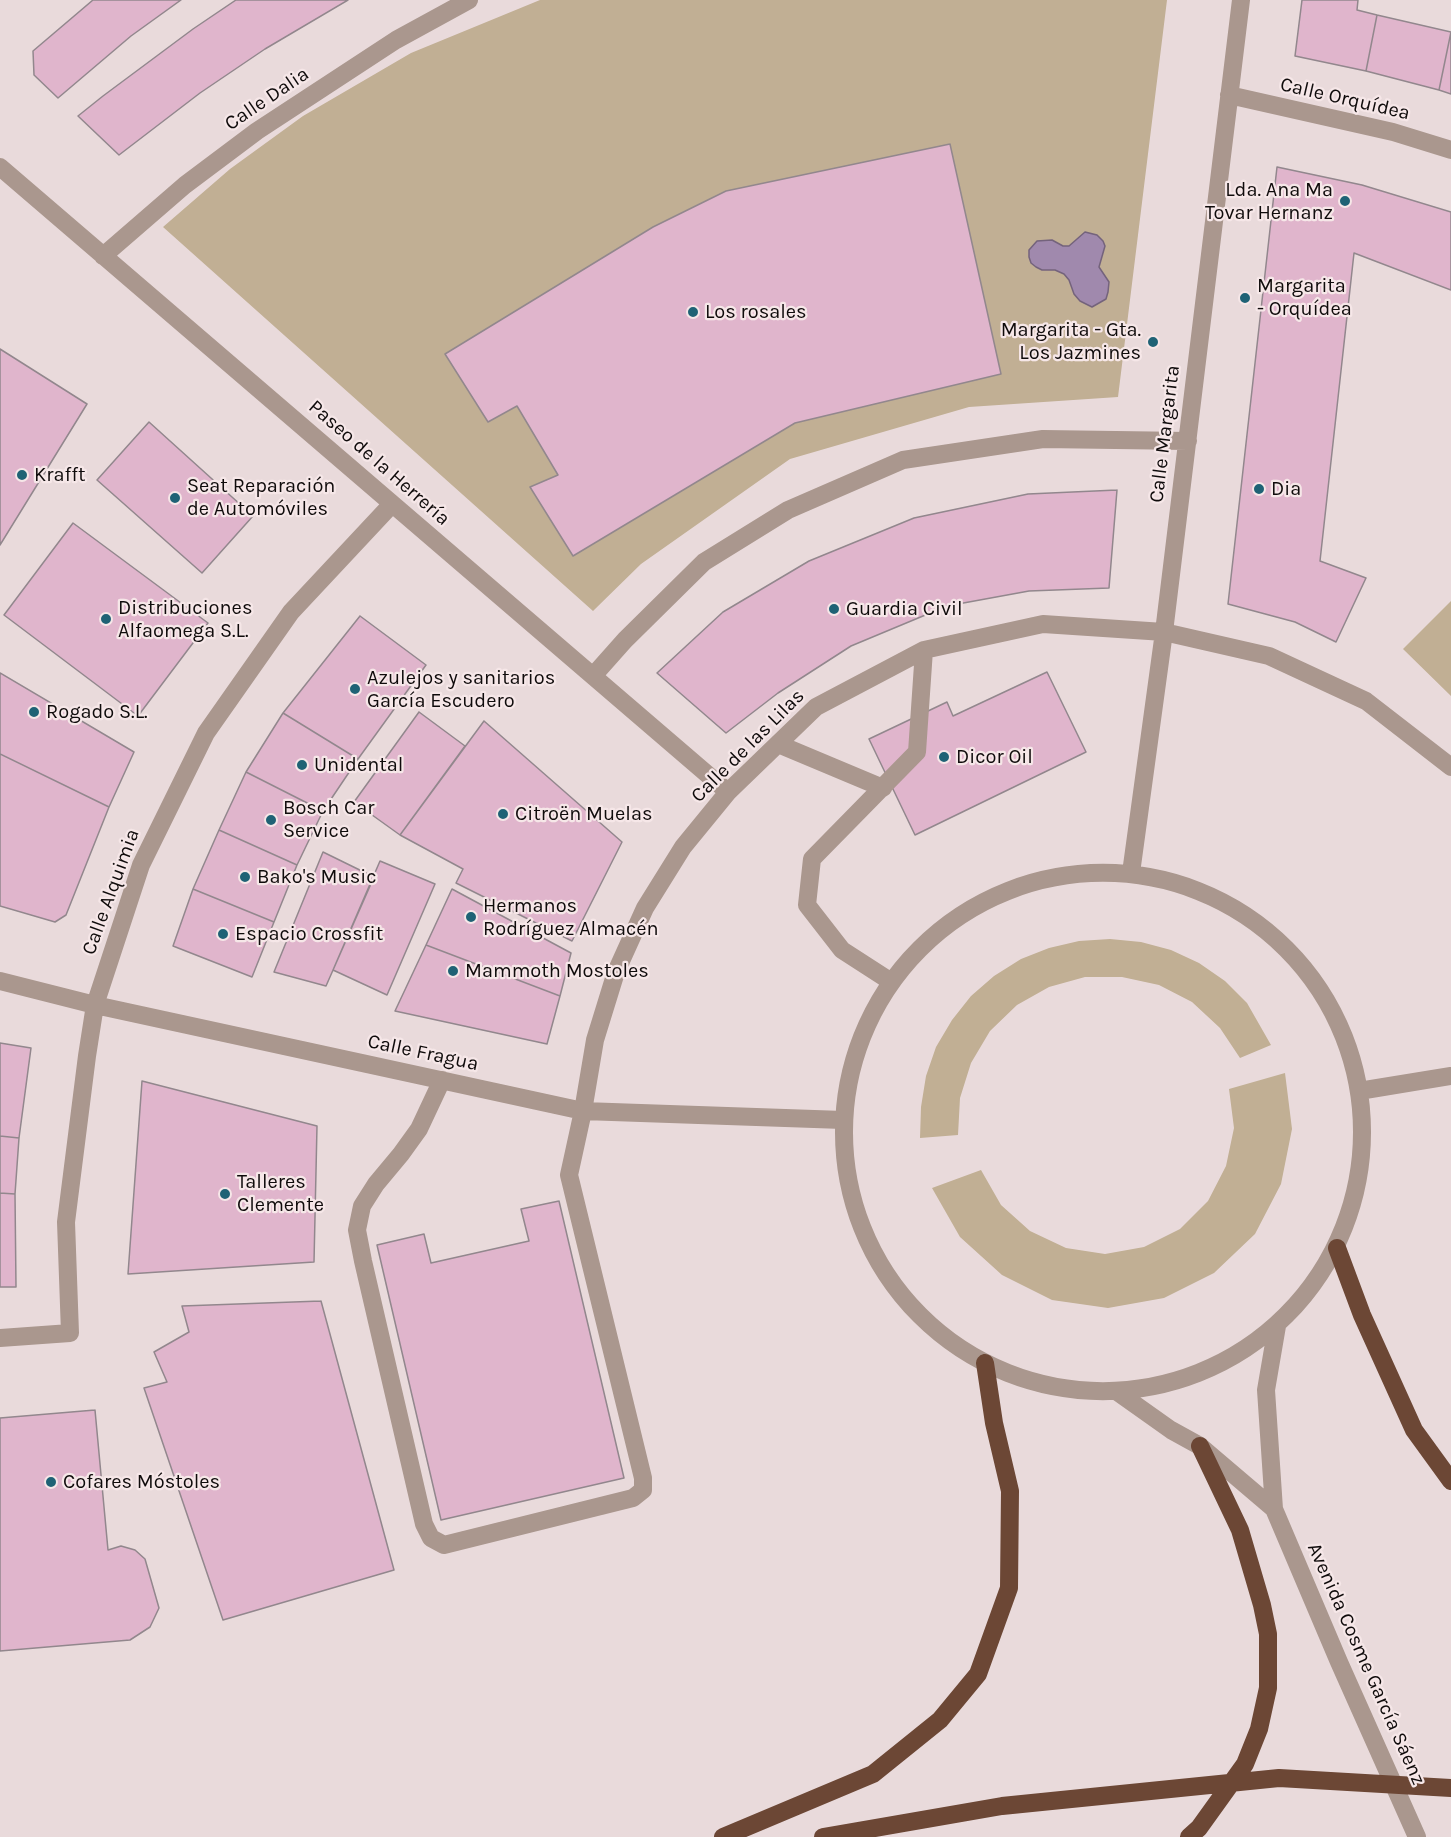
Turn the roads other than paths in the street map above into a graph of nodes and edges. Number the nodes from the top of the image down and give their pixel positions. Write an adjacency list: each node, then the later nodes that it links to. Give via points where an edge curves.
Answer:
1 (469, 0): 6 (street, Calle Dalia, via 396,40 257,131 185,185)
2 (1241, 0): 3 (street, Calle Margarita)
3 (1228, 95): 4 (street, Calle Orquídea, via 1393,132); 7 (street, Calle Margarita)
4 (1451, 150)
5 (0, 167): 6 (street, Paseo de la Herrería)
6 (103, 256): 8 (street, Paseo de la Herrería)
7 (1188, 441): 9 (street, Calle Margarita); 11 (street, via 1043,439 903,460 788,510 704,562)
8 (392, 504): 11 (street, Paseo de la Herrería); 19 (street, Calle Alquimia, via 291,612 206,732 141,865)
9 (1164, 632): 10 (street, Calle de las Lilas, via 1043,624); 13 (street, Calle de las Lilas, via 1269,656 1366,701); 16 (street, Calle Margarita)
10 (924, 650): 12 (street, Calle de las Lilas, via 816,707); 14 (street, via 917,752)
11 (593, 676): 15 (street, Paseo de la Herrería)
12 (778, 744): 14 (street); 15 (street, Calle de las Lilas)
13 (1451, 767)
14 (883, 788): 18 (street, via 812,859 807,905 842,950)
15 (728, 792): 23 (street, Calle de las Lilas, via 683,847 640,918 616,972 595,1040)
16 (1131, 873): 18 (street, via 1062,875 996,894 937,930); 22 (street, via 1209,894 1277,938 1328,1000)
17 (0, 981): 19 (street, Calle Fragua)
18 (890, 981): 24 (street, via 856,1047)
19 (95, 1005): 21 (street, Calle Fragua); 27 (street, Calle Alquimia, via 66,1222 70,1333)
20 (1451, 1076): 22 (street)
21 (441, 1080): 23 (street, Calle Fragua); 23 (street, Calle de las Lilas, via 419,1129 362,1206 357,1230 424,1524 431,1538 444,1545 633,1498 643,1490 644,1478 568,1175)
22 (1365, 1090): 25 (street, via 1362,1164)
23 (583, 1110): 24 (street, Calle Fragua)
24 (843, 1120): 28 (street, via 850,1193 878,1262 924,1320)
25 (1337, 1248): 26 (street, via 1311,1290); 31 (highway, via 1362,1315 1414,1430)
26 (1277, 1326): 29 (street, via 1229,1360 1207,1369 1174,1382); 32 (street, Avenida Cosme García Sáenz, via 1266,1390)
27 (0, 1338)
28 (985, 1363): 29 (street, via 1026,1380 1071,1390); 34 (highway, via 1010,1491 1009,1588 978,1674 940,1720 873,1774)
29 (1116, 1391): 30 (street, Avenida Cosme García Sáenz)
30 (1200, 1446): 32 (street, Avenida Cosme García Sáenz); 36 (highway, via 1240,1530 1262,1605 1268,1634 1268,1688 1259,1729 1245,1764)
31 (1451, 1481)
32 (1274, 1509): 37 (street, Avenida Cosme García Sáenz)
33 (1451, 1788): 35 (highway, via 1279,1778 1002,1806)
34 (723, 1837)
35 (823, 1837)
36 (1189, 1837)
37 (1417, 1837)

